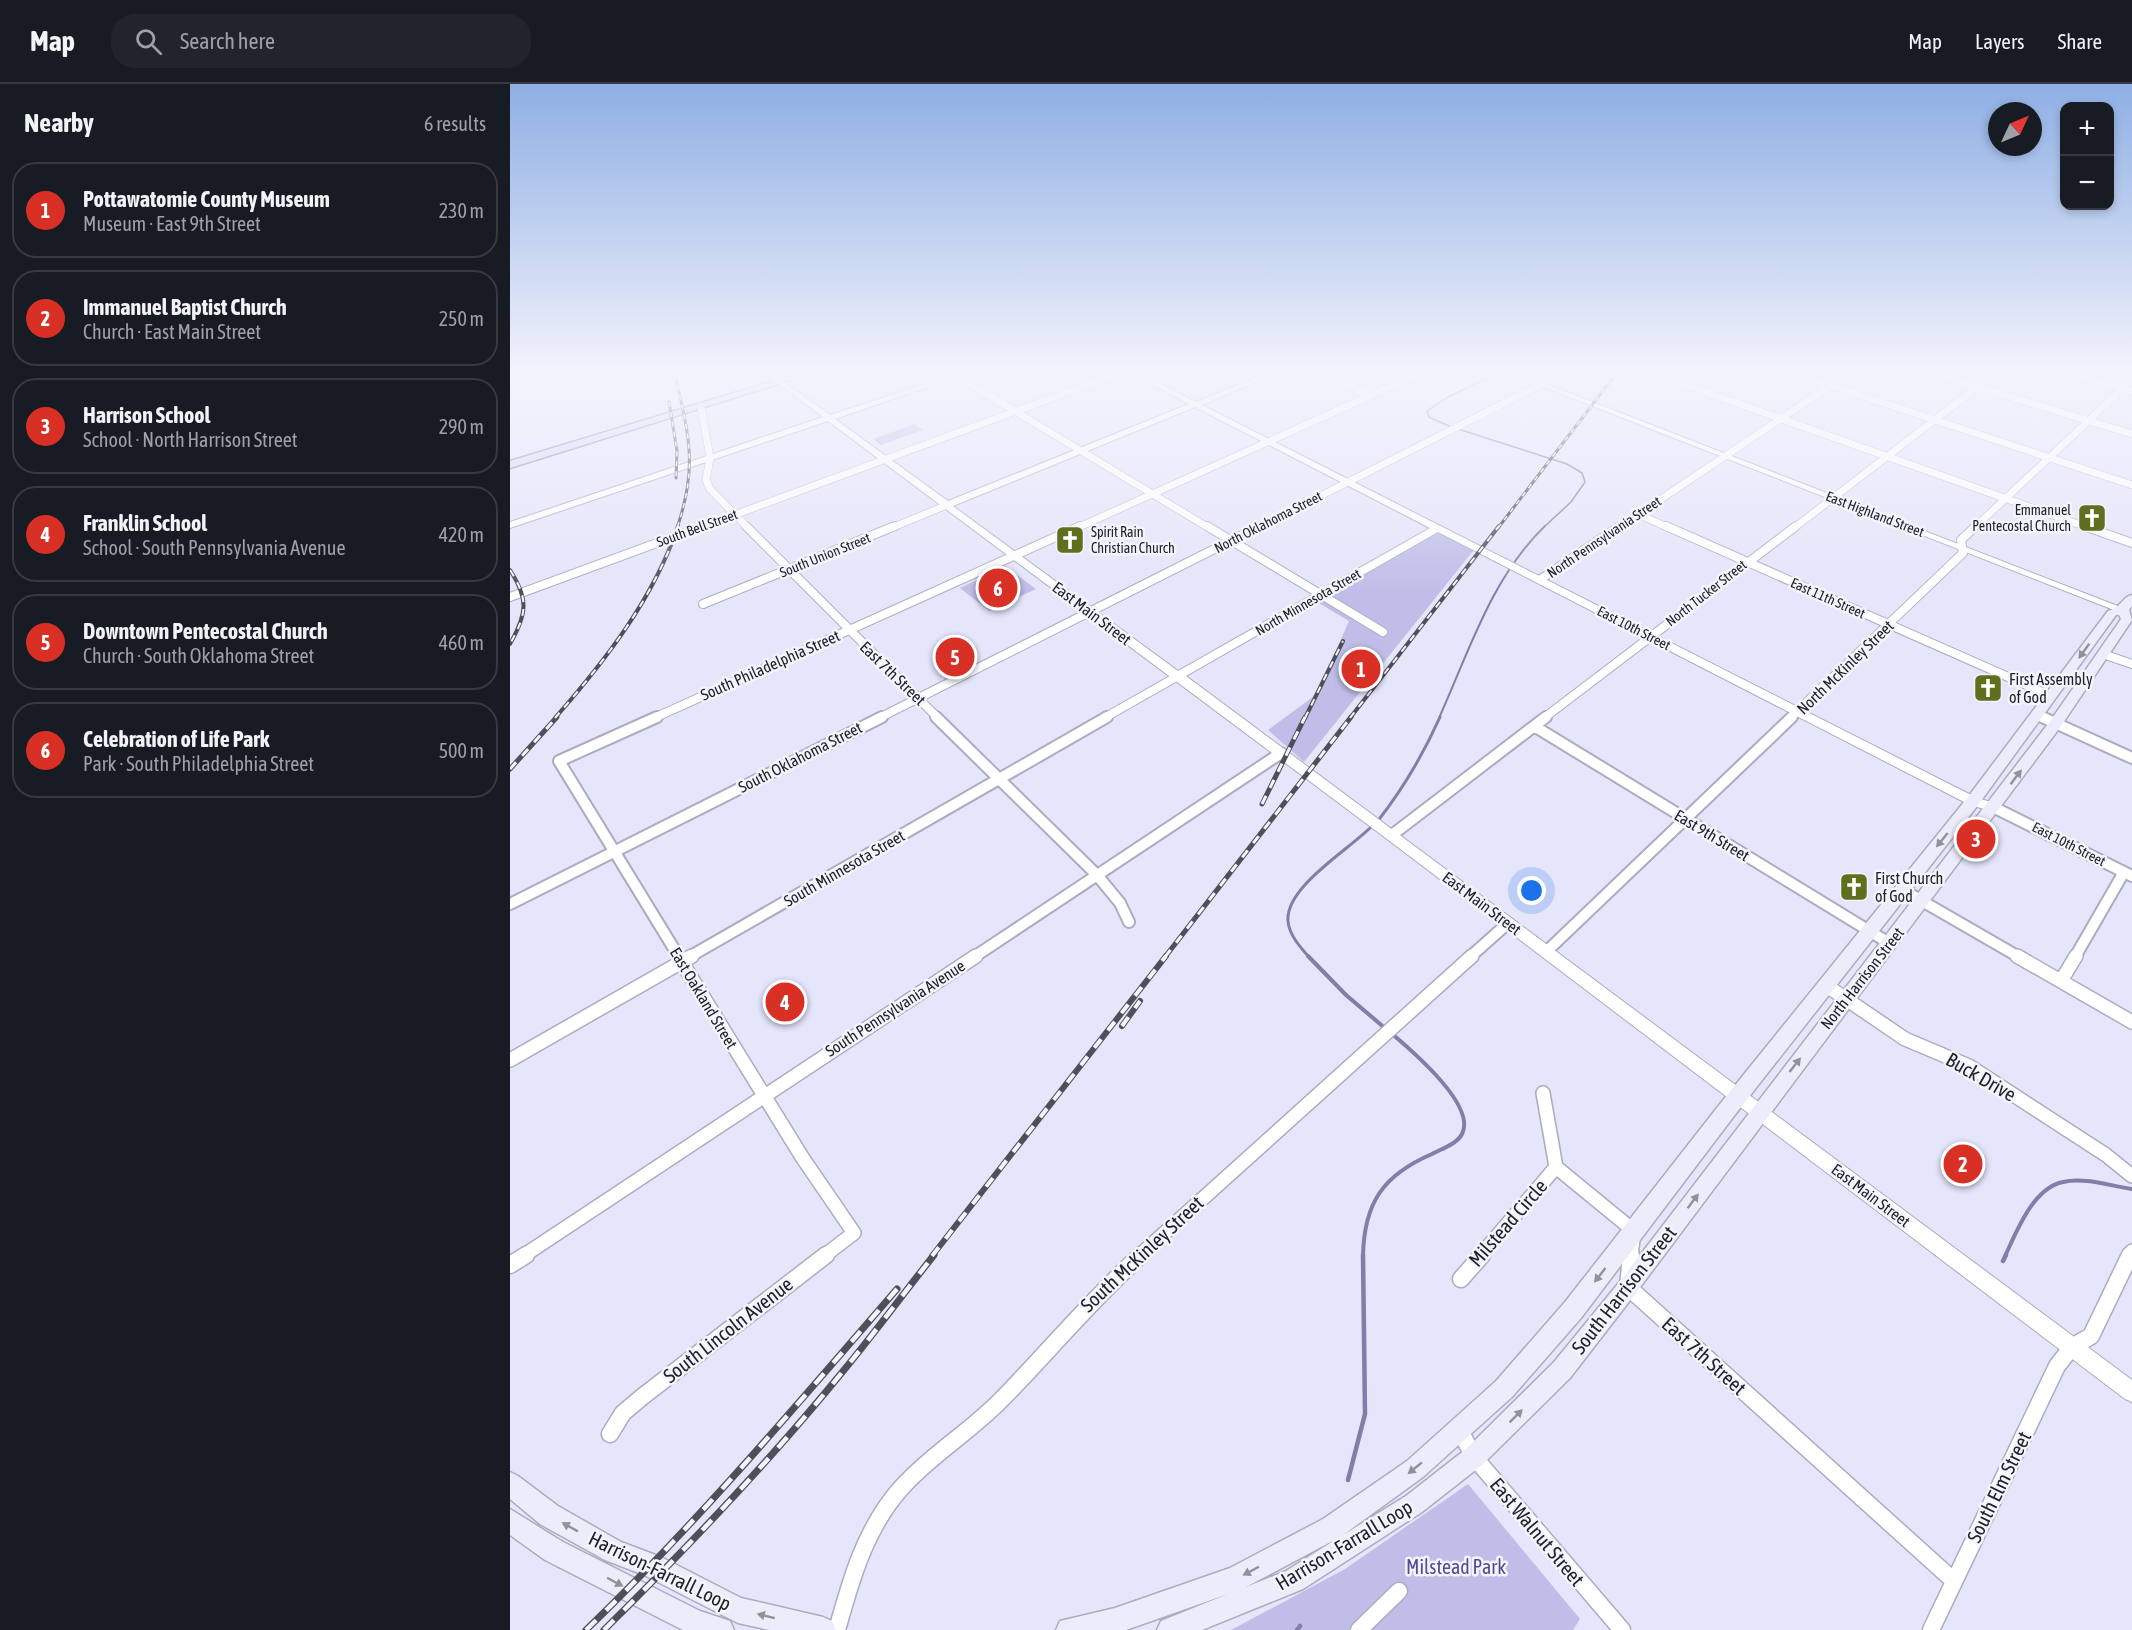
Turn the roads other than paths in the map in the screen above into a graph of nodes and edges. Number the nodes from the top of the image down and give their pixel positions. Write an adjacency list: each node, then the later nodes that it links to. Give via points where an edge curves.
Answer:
1 (568, 447): 23 (main road)
2 (708, 447): 21 (street, East 7th Street)
3 (742, 447): 21 (street)
4 (869, 447): 22 (street, East Main Street)
5 (917, 447): 22 (street, South Bell Street)
6 (1076, 447): 17 (street)
7 (1091, 447): 17 (street)
8 (1256, 447): 26 (street, South Philadelphia Street)
9 (1282, 447): 24 (street, East 10th Street)
10 (1417, 447): 24 (street, North Oklahoma Street)
11 (1706, 447): 18 (street, East Highland Street)
12 (1738, 447): 18 (street, North Pennsylvania Street)
13 (1862, 447): 19 (street)
14 (1899, 447): 19 (street, North Tucker Street)
15 (2019, 447): 20 (street)
16 (2060, 447): 20 (street, North McKinley Street)
17 (1082, 451): 26 (street); 29 (street)
18 (1726, 455): 27 (street, East Highland Street); 30 (street, North Pennsylvania Street)
19 (1887, 456): 27 (street, North Tucker Street); 28 (street)
20 (2050, 457): 25 (street); 28 (street, North McKinley Street)
21 (710, 458): 31 (street, East 7th Street, via 706,480); 32 (street)
22 (885, 459): 29 (street, East Main Street); 31 (street, South Bell Street)
23 (510, 465)
24 (1349, 481): 33 (street, East 10th Street); 34 (street, North Oklahoma Street)
25 (2132, 485)
26 (1151, 494): 34 (street); 37 (street, South Philadelphia Street)
27 (1833, 497): 36 (street, East Highland Street); 38 (street, North Tucker Street)
28 (2007, 498): 35 (street); 36 (street, North McKinley Street, via 1961,540)
29 (947, 505): 37 (street, East Main Street); 39 (street, South Union Street)
30 (1638, 514): 38 (street, East 11th Street); 40 (street, North Pennsylvania Street)
31 (734, 515): 39 (street, East 7th Street); 42 (street, South Bell Street)
32 (510, 525)
33 (1439, 527): 40 (street, East 10th Street); 41 (street, North Minnesota Street)
34 (1230, 541): 41 (street); 45 (street, North Oklahoma Street)
35 (2132, 543)
36 (1963, 548): 44 (street, East Highland Street); 46 (street, North McKinley Street, via 1963,554)
37 (1015, 555): 45 (street, East Main Street); 47 (street, South Philadelphia Street)
38 (1746, 562): 46 (street, East 11th Street); 49 (street, North Tucker Street)
39 (788, 569): 43 (street, South Union Street); 47 (street, East 7th Street)
40 (1541, 579): 49 (street, East 10th Street)
41 (1320, 595): 48 (street); 52 (street, North Minnesota Street)
42 (510, 597)
43 (702, 604)
44 (2129, 607): 50 (main road, North Harrison Street, via 2127,619); 53 (main road, North Harrison Street, one-way to 53, via 2112,613)
45 (1091, 612): 52 (street, East Main Street); 54 (street, South Oklahoma Street)
46 (1889, 625): 53 (street, East 11th Street); 55 (street, North McKinley Street)
47 (848, 630): 54 (street, East 7th Street); 61 (street, South Philadelphia Street)
48 (1383, 632)
49 (1651, 636): 55 (street, East 10th Street); 58 (street, North Tucker Street)
50 (2103, 654): 51 (street); 57 (main road, North Harrison Street)
51 (2132, 664)
52 (1178, 676): 59 (street, East Main Street); 62 (street, South Minnesota Street)
53 (2051, 696): 56 (main road, North Harrison Street)
54 (918, 698): 62 (street, East 7th Street); 67 (street, South Oklahoma Street)
55 (1799, 712): 63 (street, East 10th Street); 65 (street, North McKinley Street)
56 (2038, 715): 57 (street); 63 (main road, North Harrison Street)
57 (2056, 723): 60 (street); 64 (main road, North Harrison Street, one-way to 57)
58 (1534, 726): 65 (street, East 9th Street); 66 (street, North Tucker Street)
59 (1281, 753): 66 (street, East Main Street); 69 (street, South Pennsylvania Avenue)
60 (2132, 758)
61 (559, 761): 67 (street, East Oakland Street)
62 (1001, 778): 69 (street, East 7th Street); 78 (street, South Minnesota Street)
63 (1973, 801): 64 (street, East 10th Street); 70 (main road, North Harrison Street, one-way to 70)
64 (1993, 807): 68 (street, East 10th Street); 71 (main road, North Harrison Street)
65 (1686, 819): 75 (street, East 9th Street); 77 (street, North McKinley Street)
66 (1390, 833): 74 (street, East Main Street)
67 (615, 851): 72 (street, South Oklahoma Street); 78 (street, East Oakland Street)
68 (2128, 874): 79 (street)
69 (1097, 875): 73 (street, East 7th Street, via 1128,914); 85 (street, South Pennsylvania Avenue)
70 (1903, 890): 71 (street); 75 (main road, North Harrison Street)
71 (1922, 901): 76 (main road, North Harrison Street); 79 (street)
72 (510, 904)
73 (1129, 922)
74 (1508, 923): 77 (street, East Main Street); 107 (street, South McKinley Street, via 1105,1287 997,1404 903,1486 879,1516 861,1554)
75 (1871, 931): 76 (street, East 9th Street); 80 (main road, North Harrison Street)
76 (1889, 943): 81 (main road, North Harrison Street)
77 (1547, 951): 86 (street, East Main Street)
78 (682, 961): 83 (street, South Minnesota Street); 85 (street, East Oakland Street)
79 (2061, 981): 82 (street)
80 (1827, 986): 81 (street, Buck Drive); 86 (main road, North Harrison Street)
81 (1846, 1000): 87 (main road, North Harrison Street, one-way to 81); 89 (street, Buck Drive, via 1924,1049 1954,1057 1969,1066)
82 (2132, 1022)
83 (510, 1060)
84 (1543, 1093): 88 (street)
85 (764, 1095): 91 (street, East Oakland Street, via 801,1157); 93 (street, South Pennsylvania Avenue)
86 (1739, 1096): 87 (street, East Main Street); 90 (main road, South Harrison Street)
87 (1760, 1112): 95 (main road, South Harrison Street, one-way to 87); 96 (street, East Main Street)
88 (1556, 1167): 90 (street); 94 (street, Milstead Circle)
89 (2132, 1176)
90 (1634, 1231): 95 (street); 98 (main road, South Harrison Street, one-way to 98, via 1573,1310 1504,1389)
91 (855, 1233): 99 (street, South Lincoln Avenue, via 642,1397 623,1413)
92 (2132, 1251): 96 (street, South Elm Street, via 2091,1336)
93 (510, 1265)
94 (1461, 1279)
95 (1628, 1287): 100 (main road, South Harrison Street, one-way to 95, via 1562,1370); 103 (street, East 7th Street)
96 (2072, 1347): 97 (street, East Main Street); 103 (street, South Elm Street, via 2057,1366)
97 (2132, 1392)
98 (1459, 1429): 100 (street, East Walnut Street); 108 (main road, Harrison-Farrall Loop, one-way to 108, via 1415,1468 1332,1528 1235,1579 1115,1621)
99 (610, 1434)
100 (1474, 1457): 109 (main road, Harrison-Farrall Loop, via 1414,1504 1294,1580); 111 (street, East Walnut Street)
101 (510, 1484): 106 (main road, Harrison-Farrall Loop, one-way to 101, via 738,1610 614,1551 549,1515)
102 (510, 1521): 105 (main road, Harrison-Farrall Loop, one-way to 105, via 554,1551 696,1623)
103 (1954, 1581): 112 (street, South Elm Street)
104 (1398, 1591): 110 (street)
105 (721, 1630)
106 (823, 1630)
107 (837, 1630)
108 (1069, 1630)
109 (1170, 1630)
110 (1359, 1630)
111 (1622, 1630)
112 (1931, 1630)

